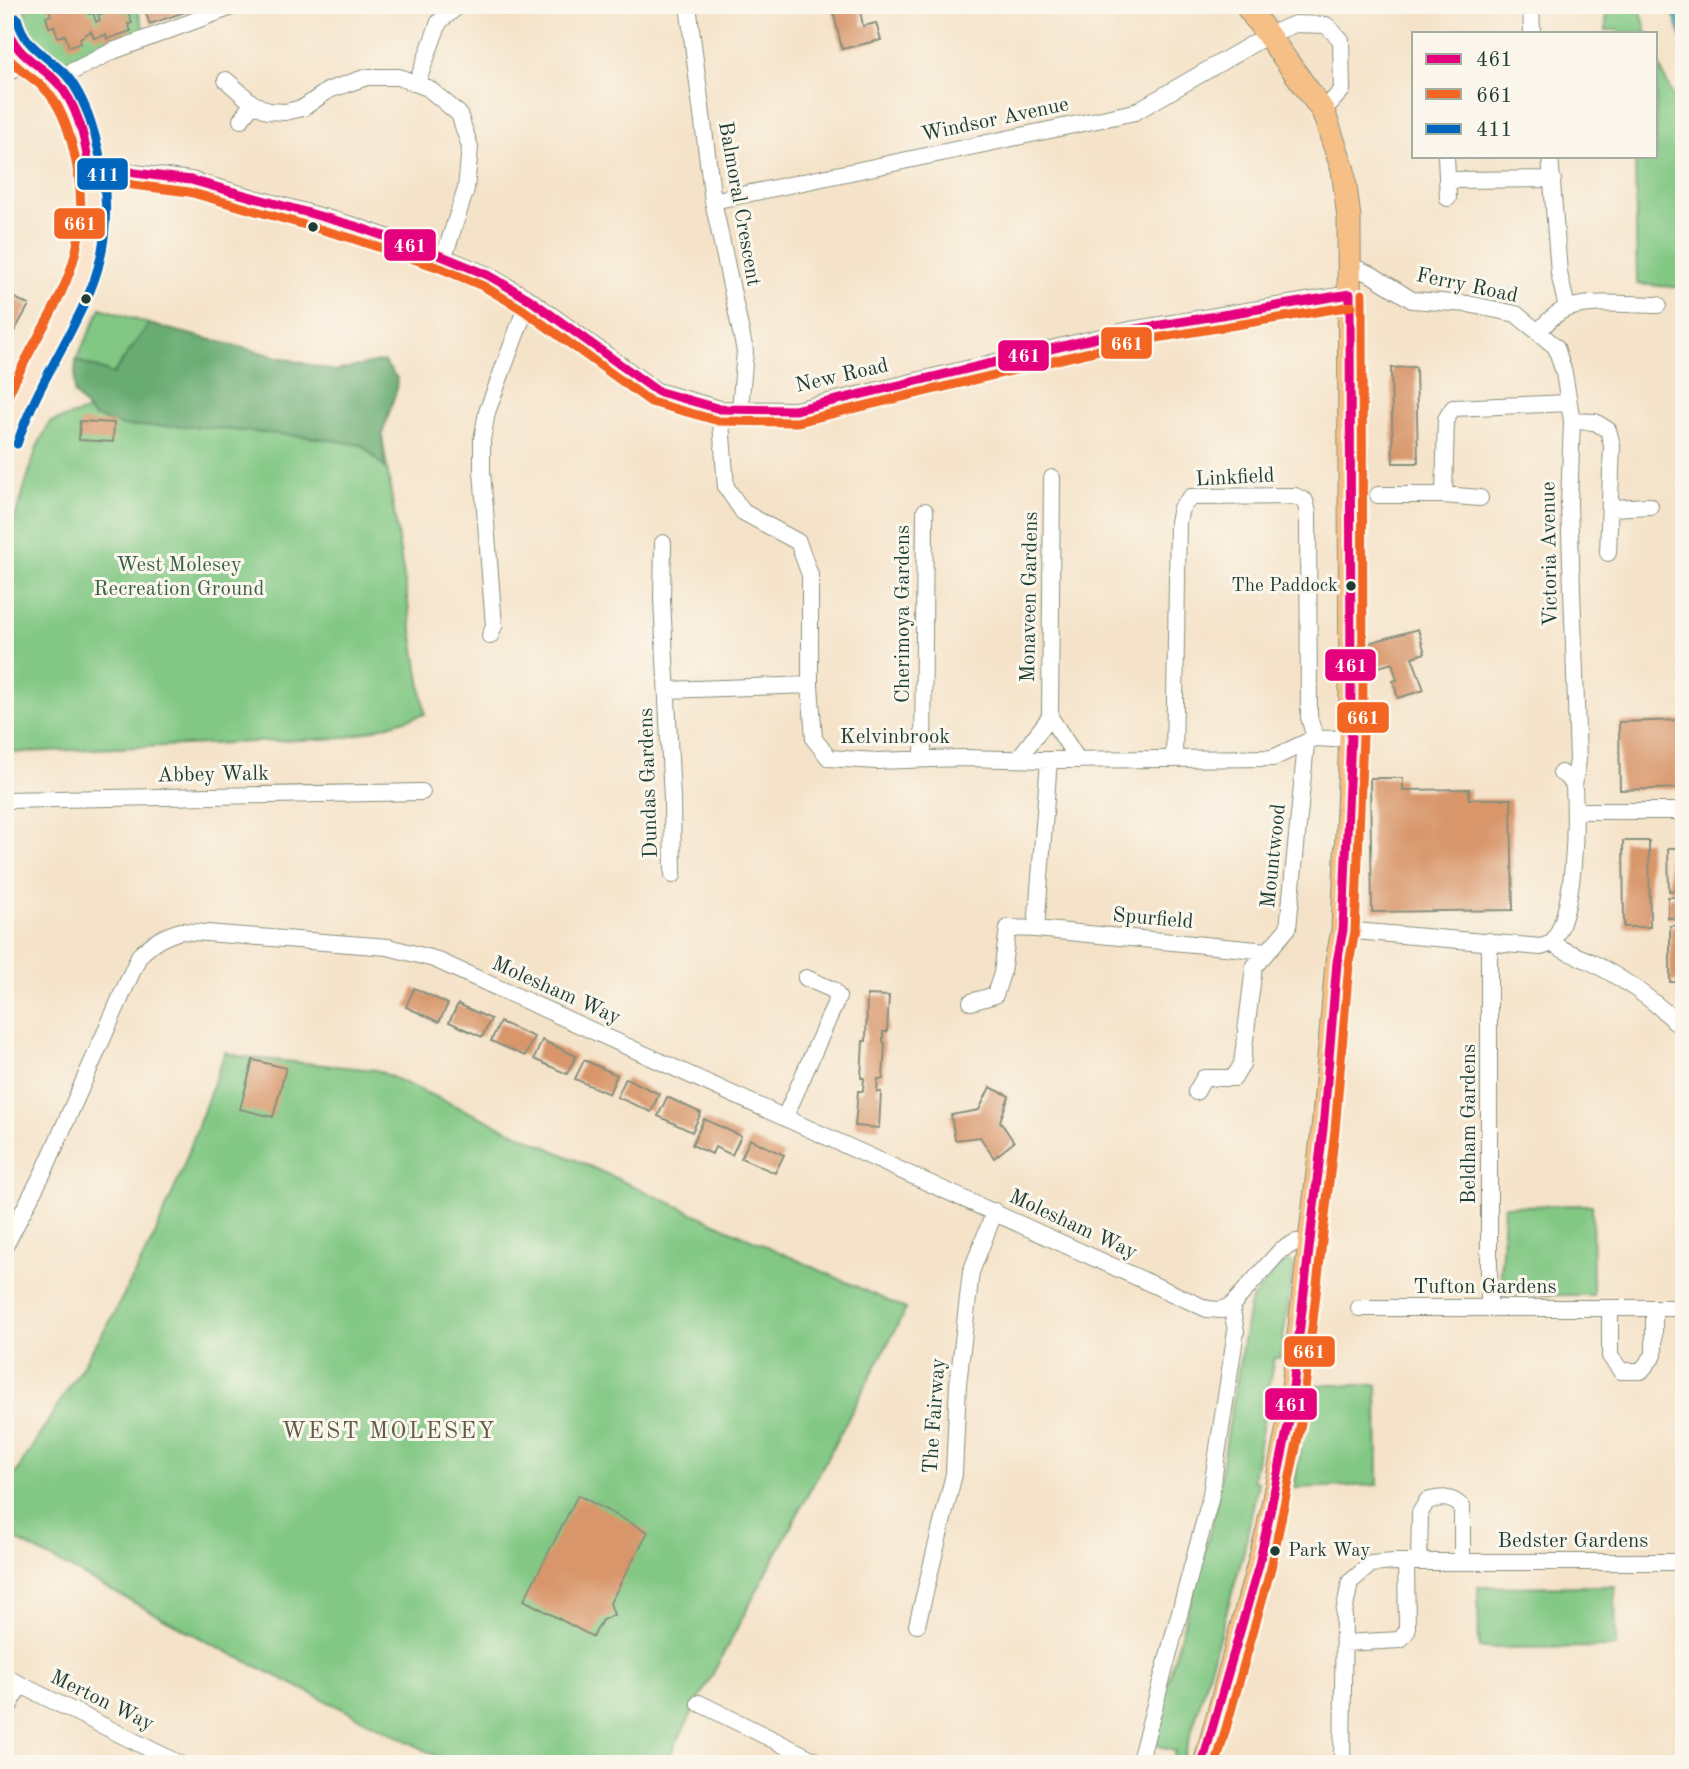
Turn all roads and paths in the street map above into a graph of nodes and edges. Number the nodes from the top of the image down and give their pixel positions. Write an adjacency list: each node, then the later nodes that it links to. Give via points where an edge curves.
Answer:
1 (237, 5): 12 (street, via 113,51)
2 (459, 5): 13 (street, via 439,22)
3 (688, 5): 25 (street, Balmoral Crescent)
4 (1246, 5): 8 (main road)
5 (1531, 5): 6 (street)
6 (1532, 32)
7 (7, 35): 9 (main road)
8 (1268, 35): 15 (main road); 15 (street, Windsor Avenue, via 1295,24 1326,25 1341,40 1342,90); 25 (street, Windsor Avenue, via 1135,112)
9 (29, 62): 10 (street); 12 (main road)
10 (5, 74)
11 (226, 80): 14 (street)
12 (57, 83): 19 (main road, via 77,118)
13 (417, 83): 14 (street, via 399,77 367,77 285,112 268,111); 26 (street, via 459,114 470,147 466,189)
14 (252, 103): 16 (street)
15 (1324, 111): 27 (main road, via 1343,170)
16 (241, 120)
17 (1446, 158): 22 (street)
18 (1550, 158): 21 (street)
19 (89, 163): 20 (street, New Road); 23 (main road)
20 (135, 173): 23 (street, New Road); 26 (street, New Road, via 191,180 355,226)
21 (1553, 179): 22 (street); 31 (street, via 1559,273)
22 (1447, 180): 24 (street)
23 (92, 186): 37 (main road, via 93,227 83,274 28,380)
24 (1448, 198)
25 (713, 201): 35 (street, Balmoral Crescent, via 746,351)
26 (444, 257): 29 (street, New Road)
27 (1349, 265): 28 (main road); 32 (street, Ferry Road, via 1412,300 1516,313)
28 (1350, 293): 35 (street, New Road, via 1112,334 795,410); 51 (main road)
29 (529, 299): 34 (street, New Road, via 657,391); 47 (street, via 487,412 482,440 494,626)
30 (1658, 305): 31 (street)
31 (1567, 308): 32 (street)
32 (1539, 331): 33 (street, Victoria Avenue, via 1556,348)
33 (1569, 403): 36 (street, Victoria Avenue); 40 (street, via 1453,408 1446,419)
34 (720, 409): 35 (street, New Road); 48 (street, Kelvinbrook, via 726,487 743,512 798,542 810,575)
35 (740, 410)
36 (1572, 421): 43 (street, via 1595,422 1608,430); 59 (street, Victoria Avenue, via 1569,504 1578,760)
37 (5, 440)
38 (1052, 478): 50 (street, Monaveen Gardens)
39 (1378, 495): 40 (street)
40 (1444, 495): 41 (street)
41 (1480, 498)
42 (1650, 506): 43 (street)
43 (1612, 508): 46 (street)
44 (925, 511): 54 (street, Cherimoya Gardens)
45 (663, 543): 49 (street, Dundas Gardens)
46 (1608, 553)
47 (490, 636)
48 (810, 685): 49 (street, Dundas Gardens); 54 (street, Kelvinbrook, via 814,739 829,758)
49 (667, 690): 64 (street, Dundas Gardens)
50 (1050, 716): 55 (street); 57 (street)
51 (1351, 735): 52 (street, Kelvinbrook); 66 (main road)
52 (1311, 741): 53 (street, Kelvinbrook, via 1273,758); 53 (street, Linkfield, via 1305,501 1295,495 1191,497 1181,508 1178,522); 69 (street, Mountwood, via 1288,928)
53 (1174, 758): 57 (street, Kelvinbrook)
54 (923, 759): 55 (street, Kelvinbrook)
55 (1018, 759): 56 (street, Kelvinbrook)
56 (1049, 760): 57 (street, Kelvinbrook); 65 (street)
57 (1078, 760)
58 (1561, 772): 59 (street)
59 (1574, 785): 62 (street, Victoria Avenue)
60 (422, 792): 61 (street, Abbey Walk)
61 (5, 800)
62 (1575, 811): 63 (street); 68 (street, Victoria Avenue, via 1572,874 1562,923)
63 (1684, 811)
64 (673, 875)
65 (1036, 929): 69 (street, Spurfield); 71 (street, Spurfield, via 1008,928 995,995)
66 (1343, 930): 67 (street); 76 (main road)
67 (1489, 941): 68 (street, via 1541,947); 80 (street, Beldham Gardens)
68 (1552, 943): 72 (street, via 1620,978 1661,1006)
69 (1266, 951): 73 (street, Mountwood, via 1254,967 1242,1064 1234,1078 1204,1078)
70 (806, 978): 74 (street, via 838,997)
71 (971, 1002)
72 (1684, 1030)
73 (1196, 1092)
74 (785, 1117): 75 (street, Molesham Way); 77 (street, Molesham Way, via 434,959 388,947 181,931 164,935 139,956 45,1169)
75 (995, 1211): 78 (street, Molesham Way, via 1206,1310); 87 (street, The Fairway, via 971,1272 958,1384 954,1474)
76 (1310, 1243): 78 (street, via 1296,1242 1282,1250); 93 (main road, via 1289,1421 1270,1517)
77 (5, 1246)
78 (1231, 1306): 96 (street, via 1236,1331 1210,1500)
79 (1359, 1308): 80 (street, Tufton Gardens)
80 (1489, 1308): 81 (street, Tufton Gardens)
81 (1610, 1308): 82 (street, Tufton Gardens); 82 (street, via 1610,1356 1621,1371 1641,1371 1654,1355)
82 (1654, 1308): 83 (street, Tufton Gardens)
83 (1684, 1308)
84 (1413, 1562): 85 (street, Bedster Gardens); 85 (street, via 1420,1513 1427,1501 1440,1497 1462,1507); 88 (street, Bedster Gardens, via 1371,1564 1350,1582); 88 (street, via 1407,1631 1399,1640)
85 (1462, 1562): 86 (street, Bedster Gardens)
86 (1684, 1562)
87 (917, 1625)
88 (1344, 1643): 97 (street, Bedster Gardens)
89 (5, 1677): 90 (street, Merton Way)
90 (20, 1684): 92 (street); 94 (street, Merton Way)
91 (699, 1703): 95 (street)
92 (5, 1715)
93 (1204, 1762)
94 (180, 1764)
95 (822, 1764)
96 (1139, 1764)
97 (1342, 1764)

